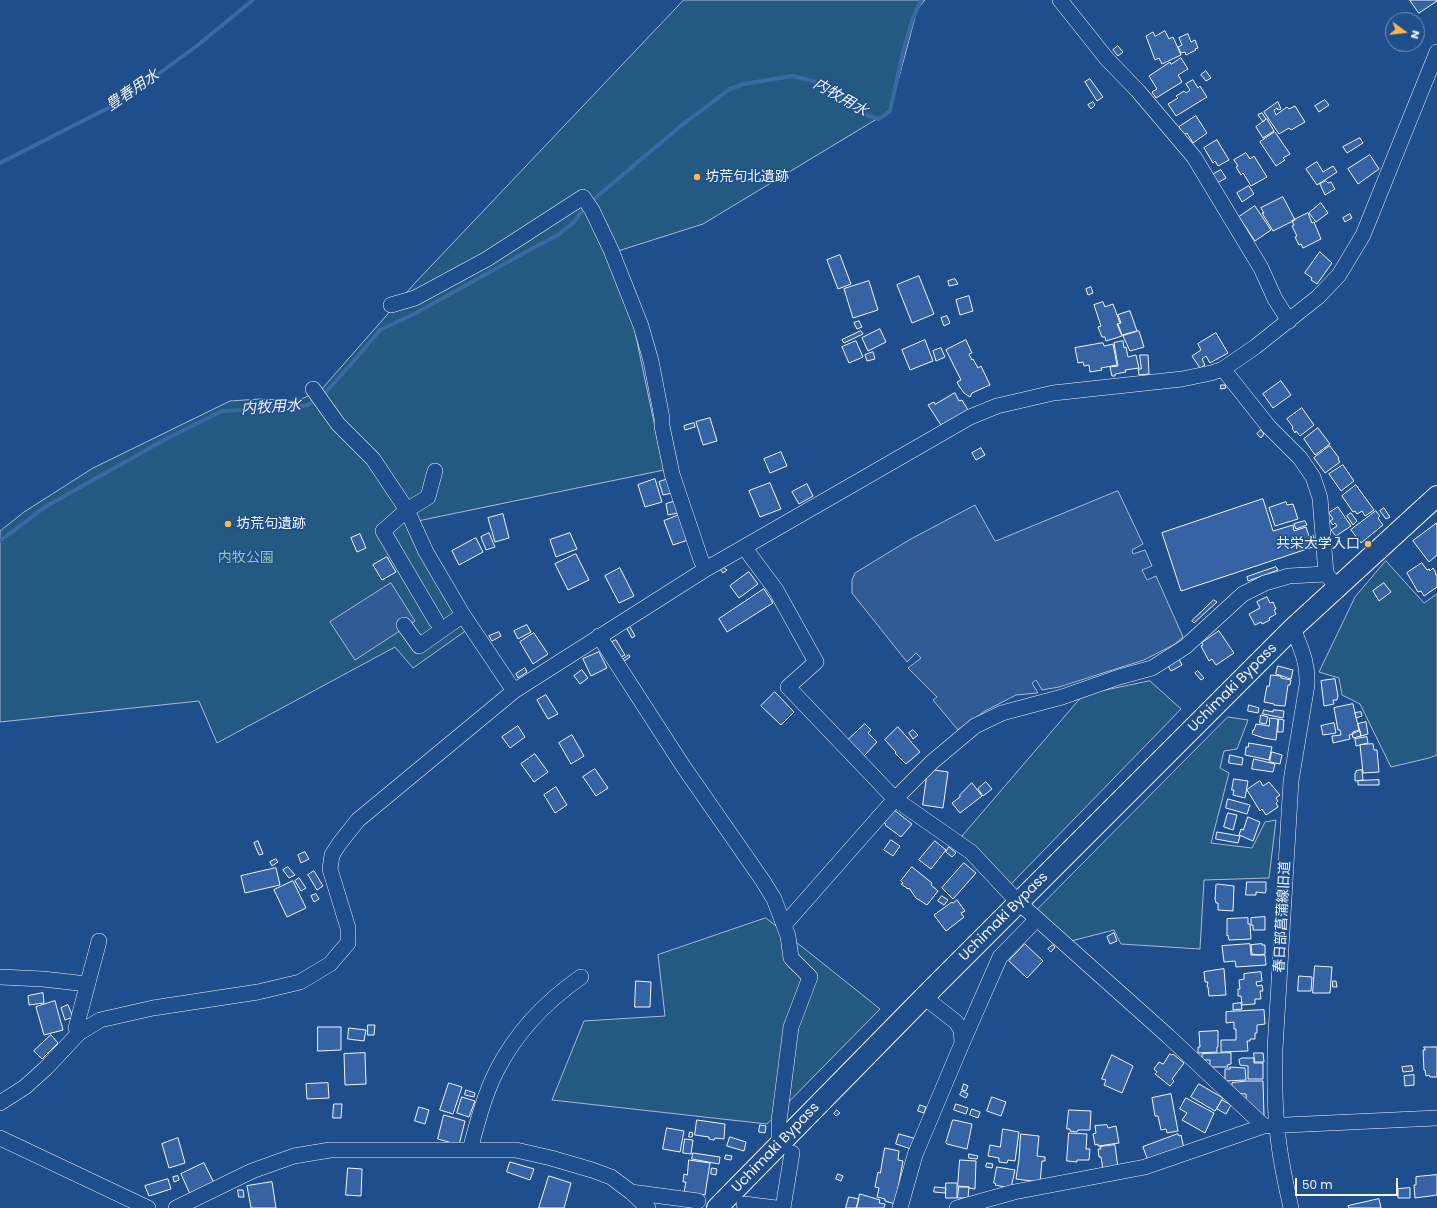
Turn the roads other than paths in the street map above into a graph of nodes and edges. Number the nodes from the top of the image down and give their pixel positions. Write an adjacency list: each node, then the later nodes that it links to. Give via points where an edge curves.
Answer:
1 (1060, 0): 4 (street, via 1107,59 1194,157 1261,268 1275,299)
2 (1437, 52): 4 (street, via 1363,235 1352,255 1340,275)
3 (391, 305): 11 (street, via 415,298 487,259 583,197 611,250 641,326 651,361 672,474)
4 (1289, 321): 5 (street)
5 (1223, 369): 10 (street, via 1182,379 1054,393 998,406 970,417); 12 (street, via 1269,428 1300,458 1313,477 1320,498)
6 (318, 394): 9 (street, via 338,424 373,459)
7 (435, 471): 9 (street, via 428,497)
8 (1437, 496): 12 (main road, Uchimaki Bypass)
9 (407, 510): 13 (street, via 426,552); 14 (street, via 383,531)
10 (744, 547): 11 (street); 19 (street, via 776,590 816,662 788,687)
11 (706, 569): 17 (street)
12 (1331, 580): 16 (main road, Uchimaki Bypass); 19 (street, via 1289,576 1265,583 1243,594 1184,647 1152,668 1002,713 974,726 932,762)
13 (463, 615): 15 (street, via 419,646); 18 (street)
14 (436, 621)
15 (404, 625)
16 (1293, 628): 20 (main road, Uchimaki Bypass); 32 (street, 春日部菖蒲線旧道, via 1308,671 1291,781 1275,1050 1275,1092)
17 (599, 636): 18 (street); 22 (street, via 683,766 764,881 774,898)
18 (514, 691): 28 (street, via 358,820 338,844 332,855 330,869 348,928 348,943 330,964 300,982 100,1020)
19 (895, 799): 20 (street, via 971,852); 22 (street)
20 (1018, 902): 21 (street); 27 (main road, Uchimaki Bypass)
21 (1037, 919): 29 (street, via 1000,957); 32 (street)
22 (784, 925): 34 (street, via 791,958 810,977 790,1027 779,1121)
23 (99, 941): 26 (street)
24 (0, 977): 26 (street)
25 (580, 977): 35 (street, via 558,993 531,1019 510,1047 495,1073)
26 (86, 984): 28 (street, via 76,1028)
27 (924, 997): 29 (street, via 956,1022 961,1030); 34 (main road, Uchimaki Bypass)
28 (79, 1033): 30 (street, via 25,1087)
29 (962, 1042): 45 (street, via 915,1155)
30 (0, 1103)
31 (1437, 1118): 32 (street)
32 (1270, 1126): 46 (street, via 1146,1168 1014,1192); 47 (street, 春日部菖蒲線旧道, via 1280,1154)
33 (0, 1138): 39 (street)
34 (786, 1149): 42 (main road, Uchimaki Bypass); 44 (street)
35 (470, 1150): 36 (street, via 516,1150 551,1158 611,1178); 40 (street, via 330,1150 294,1156 252,1171)
36 (631, 1192): 37 (street); 41 (street)
37 (698, 1201)
38 (744, 1204): 43 (street)
39 (148, 1208)
40 (176, 1208)
41 (648, 1208)
42 (717, 1208)
43 (776, 1208)
44 (783, 1208)
45 (900, 1208)
46 (957, 1208)
47 (1291, 1208)

